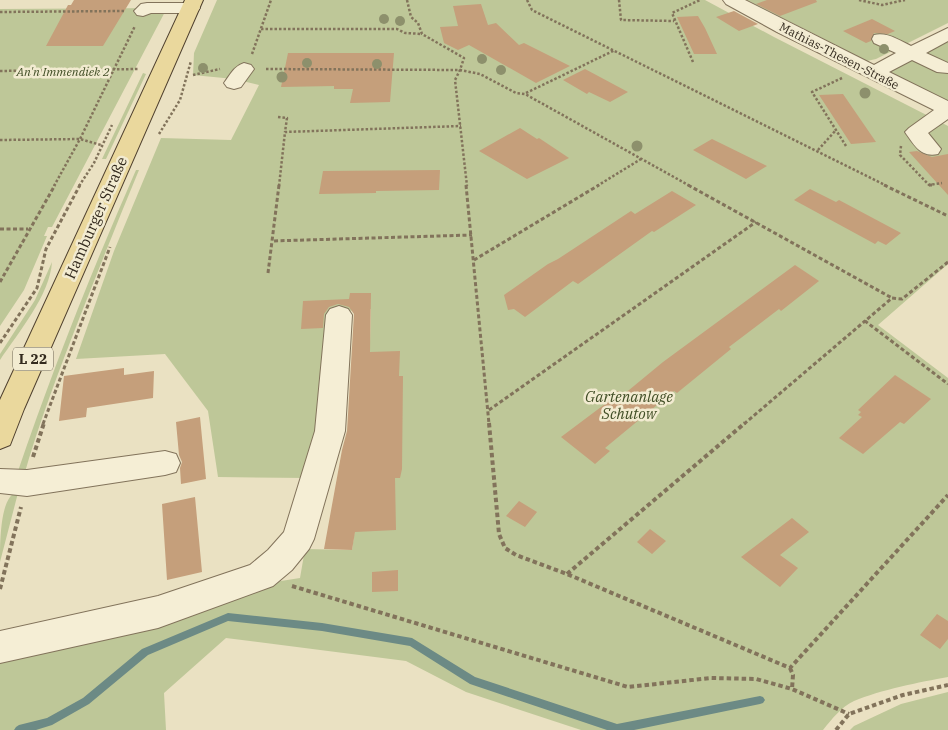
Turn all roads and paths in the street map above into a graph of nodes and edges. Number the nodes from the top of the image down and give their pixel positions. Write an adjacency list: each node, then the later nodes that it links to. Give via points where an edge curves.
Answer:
1 (270, 0): 13 (path)
2 (407, 0): 14 (path, via 411,17 418,23)
3 (527, 0): 17 (path, via 532,10)
4 (618, 0): 12 (path, via 621,20)
5 (700, 0): 12 (path, via 672,13)
6 (732, 0): 26 (street, Mathias-Thesen-Straße)
7 (859, 0): 8 (path, via 881,6)
8 (905, 0)
9 (192, 4): 10 (street); 23 (main road, Hamburger Straße / L 22)
10 (143, 11): 11 (path); 22 (path)
11 (0, 12)
12 (674, 20): 20 (path)
13 (261, 28): 14 (path, via 397,30 406,34); 29 (path, via 251,58)
14 (422, 34): 24 (path, via 464,58)
15 (948, 34): 19 (street)
16 (881, 39): 19 (street)
17 (615, 50): 30 (path); 42 (path)
18 (192, 53): 36 (path, via 188,81 174,115)
19 (912, 53): 21 (street); 26 (street)
20 (693, 62)
21 (944, 68)
22 (113, 70): 23 (path); 25 (path); 37 (path)
23 (162, 70): 61 (main road, Hamburger Straße / L 22)
24 (460, 70): 29 (path); 30 (path, via 480,74 516,93); 33 (path, via 455,80)
25 (0, 71)
26 (873, 73): 31 (street, Mathias-Thesen-Straße)
27 (849, 75): 34 (path, via 812,92)
28 (193, 76): 29 (path, via 223,68)
29 (239, 76)
30 (525, 94): 43 (path)
31 (948, 110): 41 (street, via 916,132)
32 (278, 117): 35 (path, via 287,118)
33 (461, 126): 35 (path); 49 (path)
34 (836, 130): 40 (path); 42 (path)
35 (285, 132): 50 (path)
36 (156, 138)
37 (80, 139): 38 (path); 39 (path); 48 (path)
38 (0, 140)
39 (101, 145)
40 (846, 146)
41 (930, 149)
42 (818, 150): 45 (path)
43 (642, 159): 46 (path); 52 (path)
44 (72, 198): 59 (path, via 46,249 37,288)
45 (948, 216)
46 (756, 222): 56 (path); 62 (path)
47 (0, 229): 48 (path)
48 (28, 229): 55 (path)
49 (472, 235): 50 (path); 52 (path)
50 (272, 240): 54 (path)
51 (113, 241): 65 (path, via 48,409)
52 (474, 260): 62 (path)
53 (948, 262): 56 (path, via 902,299)
54 (268, 273)
55 (0, 282)
56 (892, 298): 58 (path)
57 (339, 315): 68 (street, via 330,431 298,539)
58 (865, 321): 60 (path); 67 (path)
59 (0, 344)
60 (948, 384)
61 (5, 410): 63 (main road, Hamburger Straße / L 22)
62 (488, 411): 67 (path, via 499,534 505,548)
63 (0, 437)
64 (165, 463): 65 (street)
65 (13, 482): 69 (path)
66 (948, 495): 71 (path)
67 (567, 574): 71 (path)
68 (260, 576): 70 (street, via 158,612); 73 (path, via 628,687 711,678 756,679)
69 (0, 589)
70 (0, 647)
71 (790, 668): 73 (path)
72 (948, 685): 74 (path, via 903,695)
73 (792, 689): 74 (path)
74 (849, 714): 75 (path)
75 (836, 730)

